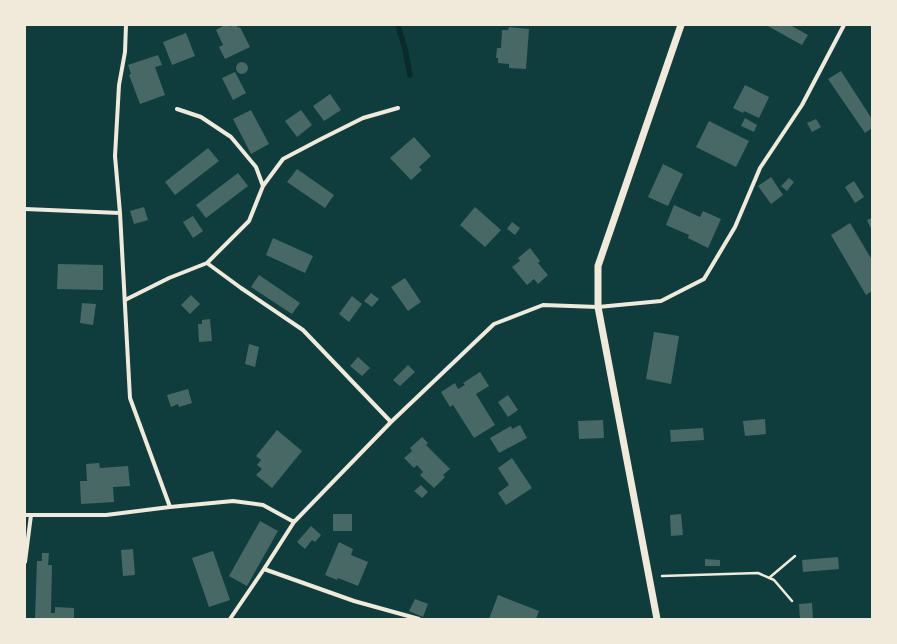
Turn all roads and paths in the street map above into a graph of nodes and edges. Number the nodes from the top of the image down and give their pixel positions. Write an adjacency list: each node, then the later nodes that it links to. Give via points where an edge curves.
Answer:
1 (126, 25): 8 (street, via 115,156)
2 (681, 25): 11 (street, via 598,266)
3 (844, 25): 11 (street, via 802,105 760,168 736,227 704,279 661,301)
4 (398, 108): 6 (street, via 363,118 283,159)
5 (177, 109): 6 (street, via 201,117 231,137 256,167)
6 (263, 186): 9 (street, via 249,221)
7 (25, 208): 8 (street)
8 (120, 213): 10 (street)
9 (207, 263): 10 (street); 12 (street, via 303,330)
10 (125, 300): 13 (street, via 130,398)
11 (598, 307): 12 (street, via 543,305 494,324); 20 (street)
12 (391, 422): 16 (street)
13 (170, 506): 15 (street, via 106,515); 16 (street, via 233,501 263,505)
14 (25, 515): 15 (street)
15 (31, 515): 18 (street)
16 (294, 522): 19 (street)
17 (795, 556): 21 (path)
18 (25, 562)
19 (264, 569): 23 (street); 24 (street, via 354,601)
20 (649, 577): 21 (path, via 758,573); 25 (street)
21 (769, 578): 22 (path, via 774,580)
22 (792, 601)
23 (230, 619)
24 (419, 619)
25 (657, 619)

